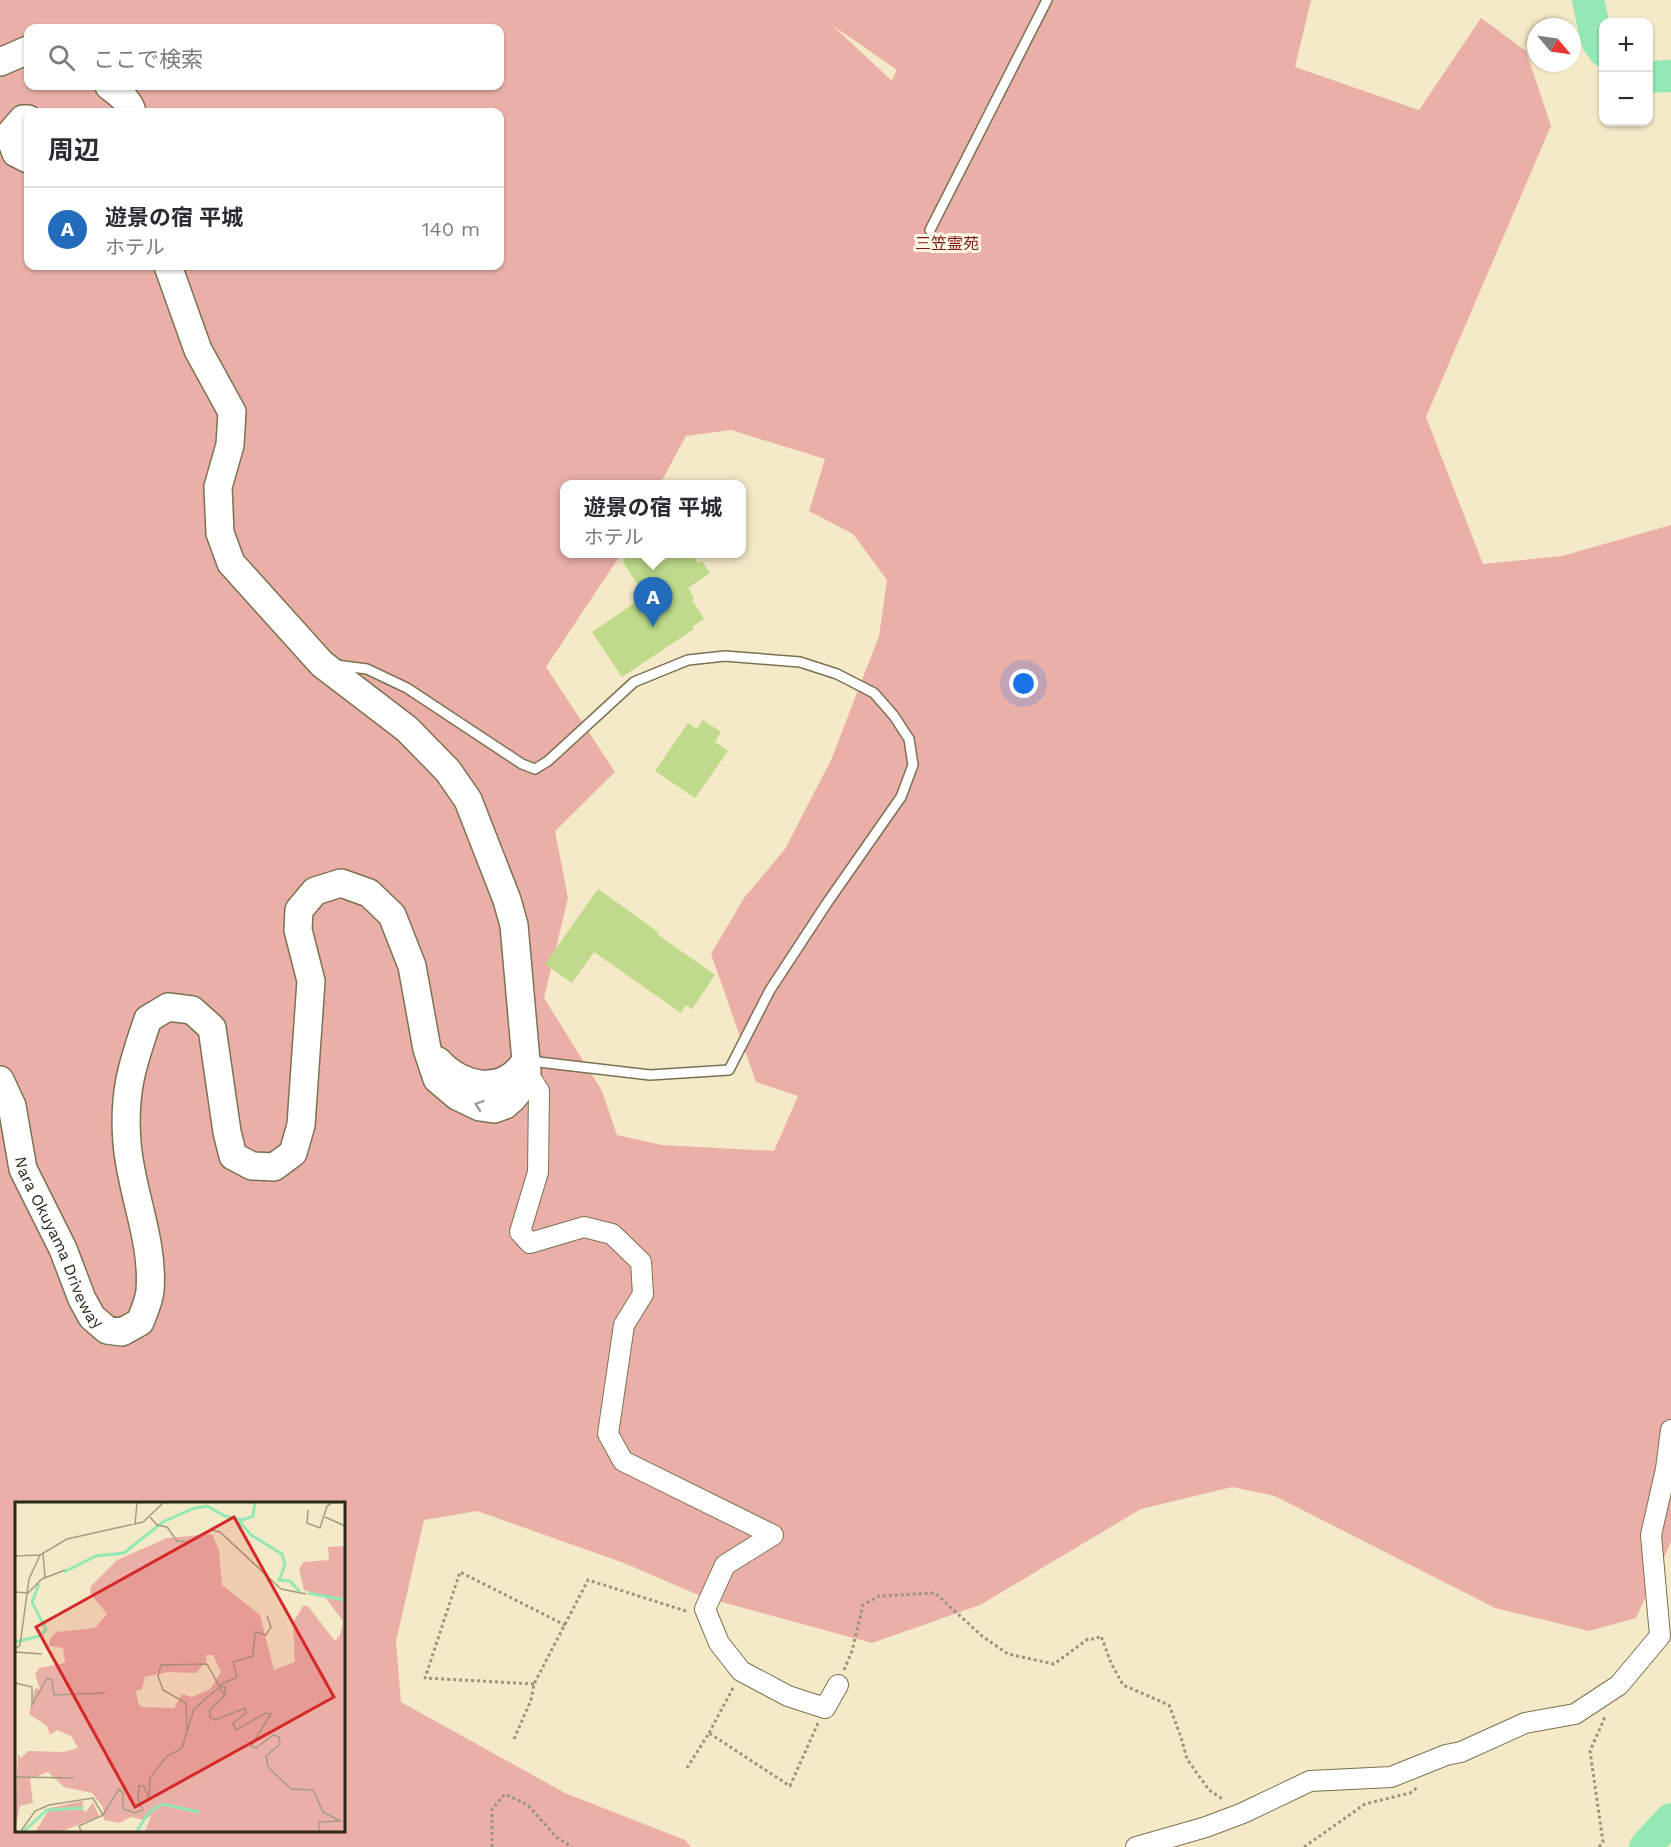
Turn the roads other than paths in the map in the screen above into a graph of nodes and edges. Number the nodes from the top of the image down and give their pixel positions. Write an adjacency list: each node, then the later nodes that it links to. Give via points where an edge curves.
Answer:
1 (1047, 0): 8 (lane)
2 (24, 52): 3 (street)
3 (0, 62)
4 (115, 90): 5 (street)
5 (132, 108)
6 (24, 119): 7 (street, via 9,135 16,153)
7 (24, 157)
8 (930, 230)
9 (169, 270): 10 (street, via 198,350 232,412 230,445 218,487 220,533 231,563)
10 (322, 664): 11 (street, via 407,729 448,771 468,800 514,925); 11 (lane, via 367,669 407,688 535,769 634,682 688,660 724,656 800,662 837,674 874,693 909,739 913,765 901,797 770,990 729,1070 650,1075)
11 (526, 1066): 12 (street, Nara Okuyama Driveway, via 514,1077 495,1084 479,1083 446,1070 427,1049 412,966 392,915 369,893 341,883 315,891 299,910 298,930 311,981 302,1125 293,1153 274,1167 252,1166 233,1156 212,1028 192,1010 168,1007 148,1019 131,1069 125,1105 127,1146 151,1260 150,1294 140,1322 122,1332 107,1330 92,1317 82,1299 63,1249 23,1169 12,1106); 14 (street, via 539,1091 538,1172 520,1232 530,1243 584,1227 612,1234 641,1262 643,1294 624,1325 608,1434 623,1461 773,1535 725,1565 705,1609 719,1643 741,1671 788,1696 825,1708)
12 (0, 1080)
13 (1671, 1430): 15 (street, via 1651,1535 1660,1636 1619,1685 1575,1714 1525,1723 1391,1777 1310,1780 1243,1813)
14 (838, 1685)
15 (1136, 1847)

